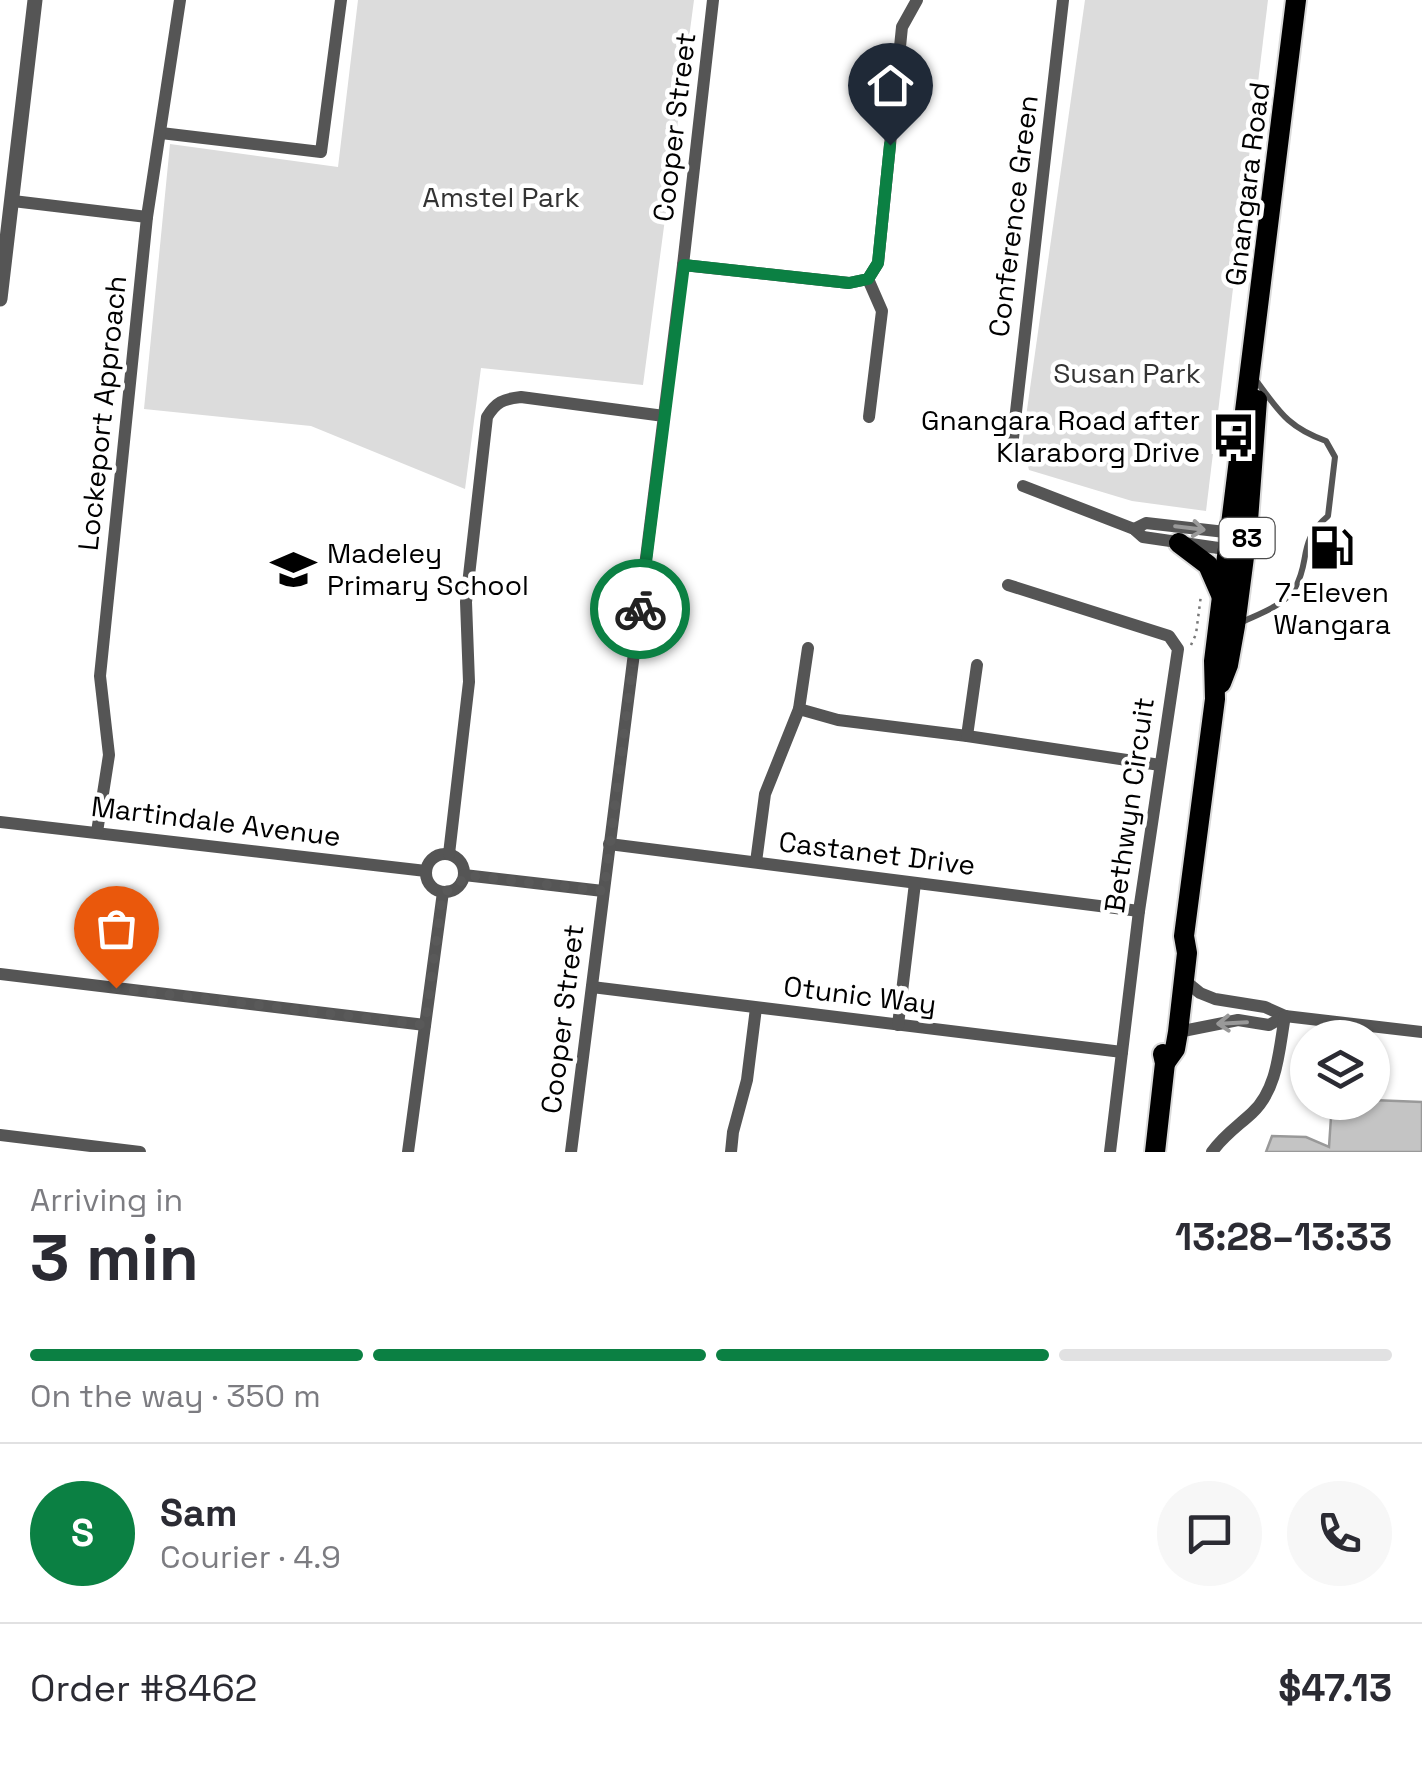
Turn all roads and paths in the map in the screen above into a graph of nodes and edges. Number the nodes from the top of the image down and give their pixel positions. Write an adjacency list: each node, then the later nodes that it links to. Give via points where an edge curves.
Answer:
1 (35, 0): 9 (street)
2 (180, 0): 8 (street, Lockeport Approach)
3 (341, 0): 8 (street, via 321,152)
4 (713, 0): 11 (street, Cooper Street)
5 (916, 0): 12 (street, via 902,27 878,263)
6 (1063, 0): 17 (street, Conference Green)
7 (1296, 0): 14 (main road, Gnangara Road / 83)
8 (161, 132): 10 (street, Lockeport Approach)
9 (13, 201): 10 (street); 13 (street)
10 (147, 217): 32 (street, Lockeport Approach, via 100,676 109,755)
11 (684, 265): 12 (street, via 849,283); 15 (street, Cooper Street)
12 (868, 279): 16 (street, via 882,311)
13 (0, 298)
14 (1251, 374): 21 (main road, Gnangara Road / 83); 24 (lane, via 1286,420 1326,442 1334,478 1328,516 1314,528 1297,586)
15 (664, 416): 33 (street, Cooper Street); 34 (street, via 520,397 495,404 487,417 466,602 469,682)
16 (869, 417)
17 (1013, 438)
18 (1023, 486): 19 (street)
19 (1134, 528): 20 (street, via 1143,537); 21 (street, one-way to 21, via 1146,523)
20 (1179, 542): 21 (street); 23 (main road, via 1208,565)
21 (1238, 542): 23 (main road, Gnangara Road / 83); 24 (main road, Gnangara Road / 83)
22 (1008, 584): 30 (street, Bethwyn Circuit, via 1169,636 1178,649)
23 (1223, 599): 27 (main road, Gnangara Road / 83)
24 (1235, 626): 27 (main road, Gnangara Road / 83)
25 (808, 648): 28 (street)
26 (977, 665): 29 (street)
27 (1214, 699): 42 (main road, Gnangara Road / 83)
28 (799, 709): 29 (street); 35 (street, via 765,794)
29 (967, 736): 30 (street)
30 (1160, 765): 41 (street, Bethwyn Circuit)
31 (0, 822): 32 (street, Martindale Avenue)
32 (96, 832): 36 (street, Martindale Avenue)
33 (609, 844): 35 (street, Castanet Drive); 39 (street, Cooper Street)
34 (449, 854): 36 (street, via 432,858); 37 (street, via 460,860)
35 (756, 862): 38 (street, Castanet Drive)
36 (426, 870): 40 (street, via 431,886)
37 (464, 875): 39 (street); 40 (street, via 458,887)
38 (916, 883): 41 (street, Castanet Drive); 49 (street)
39 (604, 891): 45 (street, Cooper Street)
40 (443, 892): 48 (street)
41 (1139, 911): 52 (street, Bethwyn Circuit)
42 (1184, 936): 44 (main road, Gnangara Road / 83); 53 (main road, Gnangara Road / 83, via 1174,953)
43 (0, 974): 48 (street)
44 (1184, 980): 47 (street, via 1215,999); 50 (main road, Gnangara Road / 83)
45 (592, 987): 46 (street, Otunic Way); 57 (street, Cooper Street)
46 (756, 1008): 49 (street, Otunic Way); 58 (street)
47 (1285, 1016): 50 (street, one-way to 50, via 1268,1024 1238,1020); 51 (street); 61 (street, via 1266,1095)
48 (425, 1025): 56 (street)
49 (898, 1025): 52 (street, Otunic Way)
50 (1178, 1032): 53 (main road, Gnangara Road / 83)
51 (1422, 1032)
52 (1122, 1052): 59 (street, Bethwyn Circuit)
53 (1165, 1063): 60 (main road, Gnangara Road / 83)
54 (0, 1136): 55 (street)
55 (140, 1152)
56 (408, 1152)
57 (570, 1152)
58 (731, 1152)
59 (1110, 1152)
60 (1155, 1152)
61 (1212, 1152)

